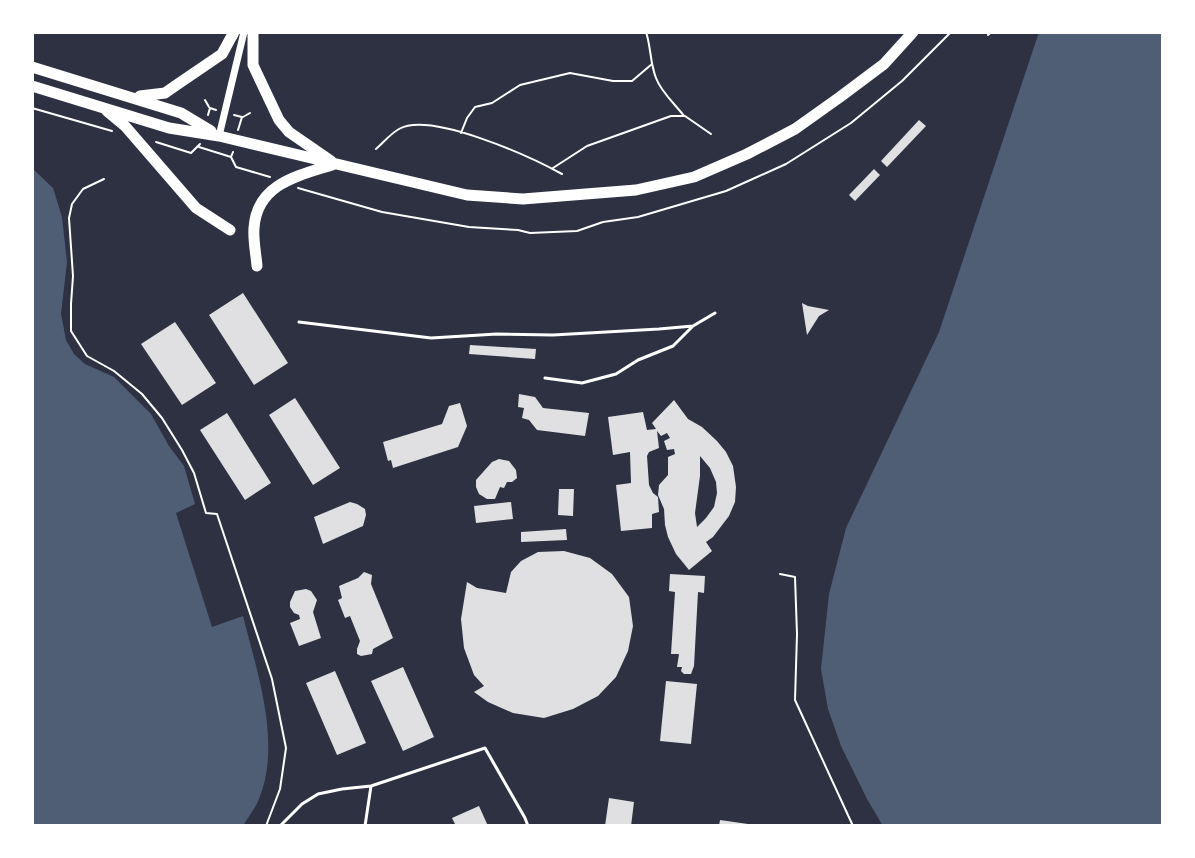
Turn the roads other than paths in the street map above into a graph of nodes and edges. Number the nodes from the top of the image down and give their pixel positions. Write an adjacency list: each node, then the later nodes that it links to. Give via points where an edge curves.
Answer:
1 (234, 32): 7 (main road, via 222,54 165,93)
2 (244, 32): 9 (street)
3 (253, 32): 10 (main road, via 253,65 279,120)
4 (913, 32): 10 (main road, via 884,64 795,129 694,177 636,190 523,199 467,195)
5 (32, 67): 7 (main road)
6 (32, 86): 8 (main road)
7 (128, 97): 9 (main road, via 181,113)
8 (103, 108): 9 (main road); 11 (main road, via 196,208)
9 (219, 136): 10 (main road)
10 (335, 164): 12 (main road, via 283,181 264,199 253,232)
11 (230, 230)
12 (257, 266)
13 (715, 313): 15 (lane)
14 (299, 322): 15 (lane, via 431,338)
15 (693, 326): 16 (lane, via 673,346 616,374 582,383)
16 (545, 378)
17 (371, 786): 18 (lane, via 318,794); 19 (lane); 20 (lane, via 485,748)
18 (280, 826)
19 (365, 826)
20 (528, 826)

